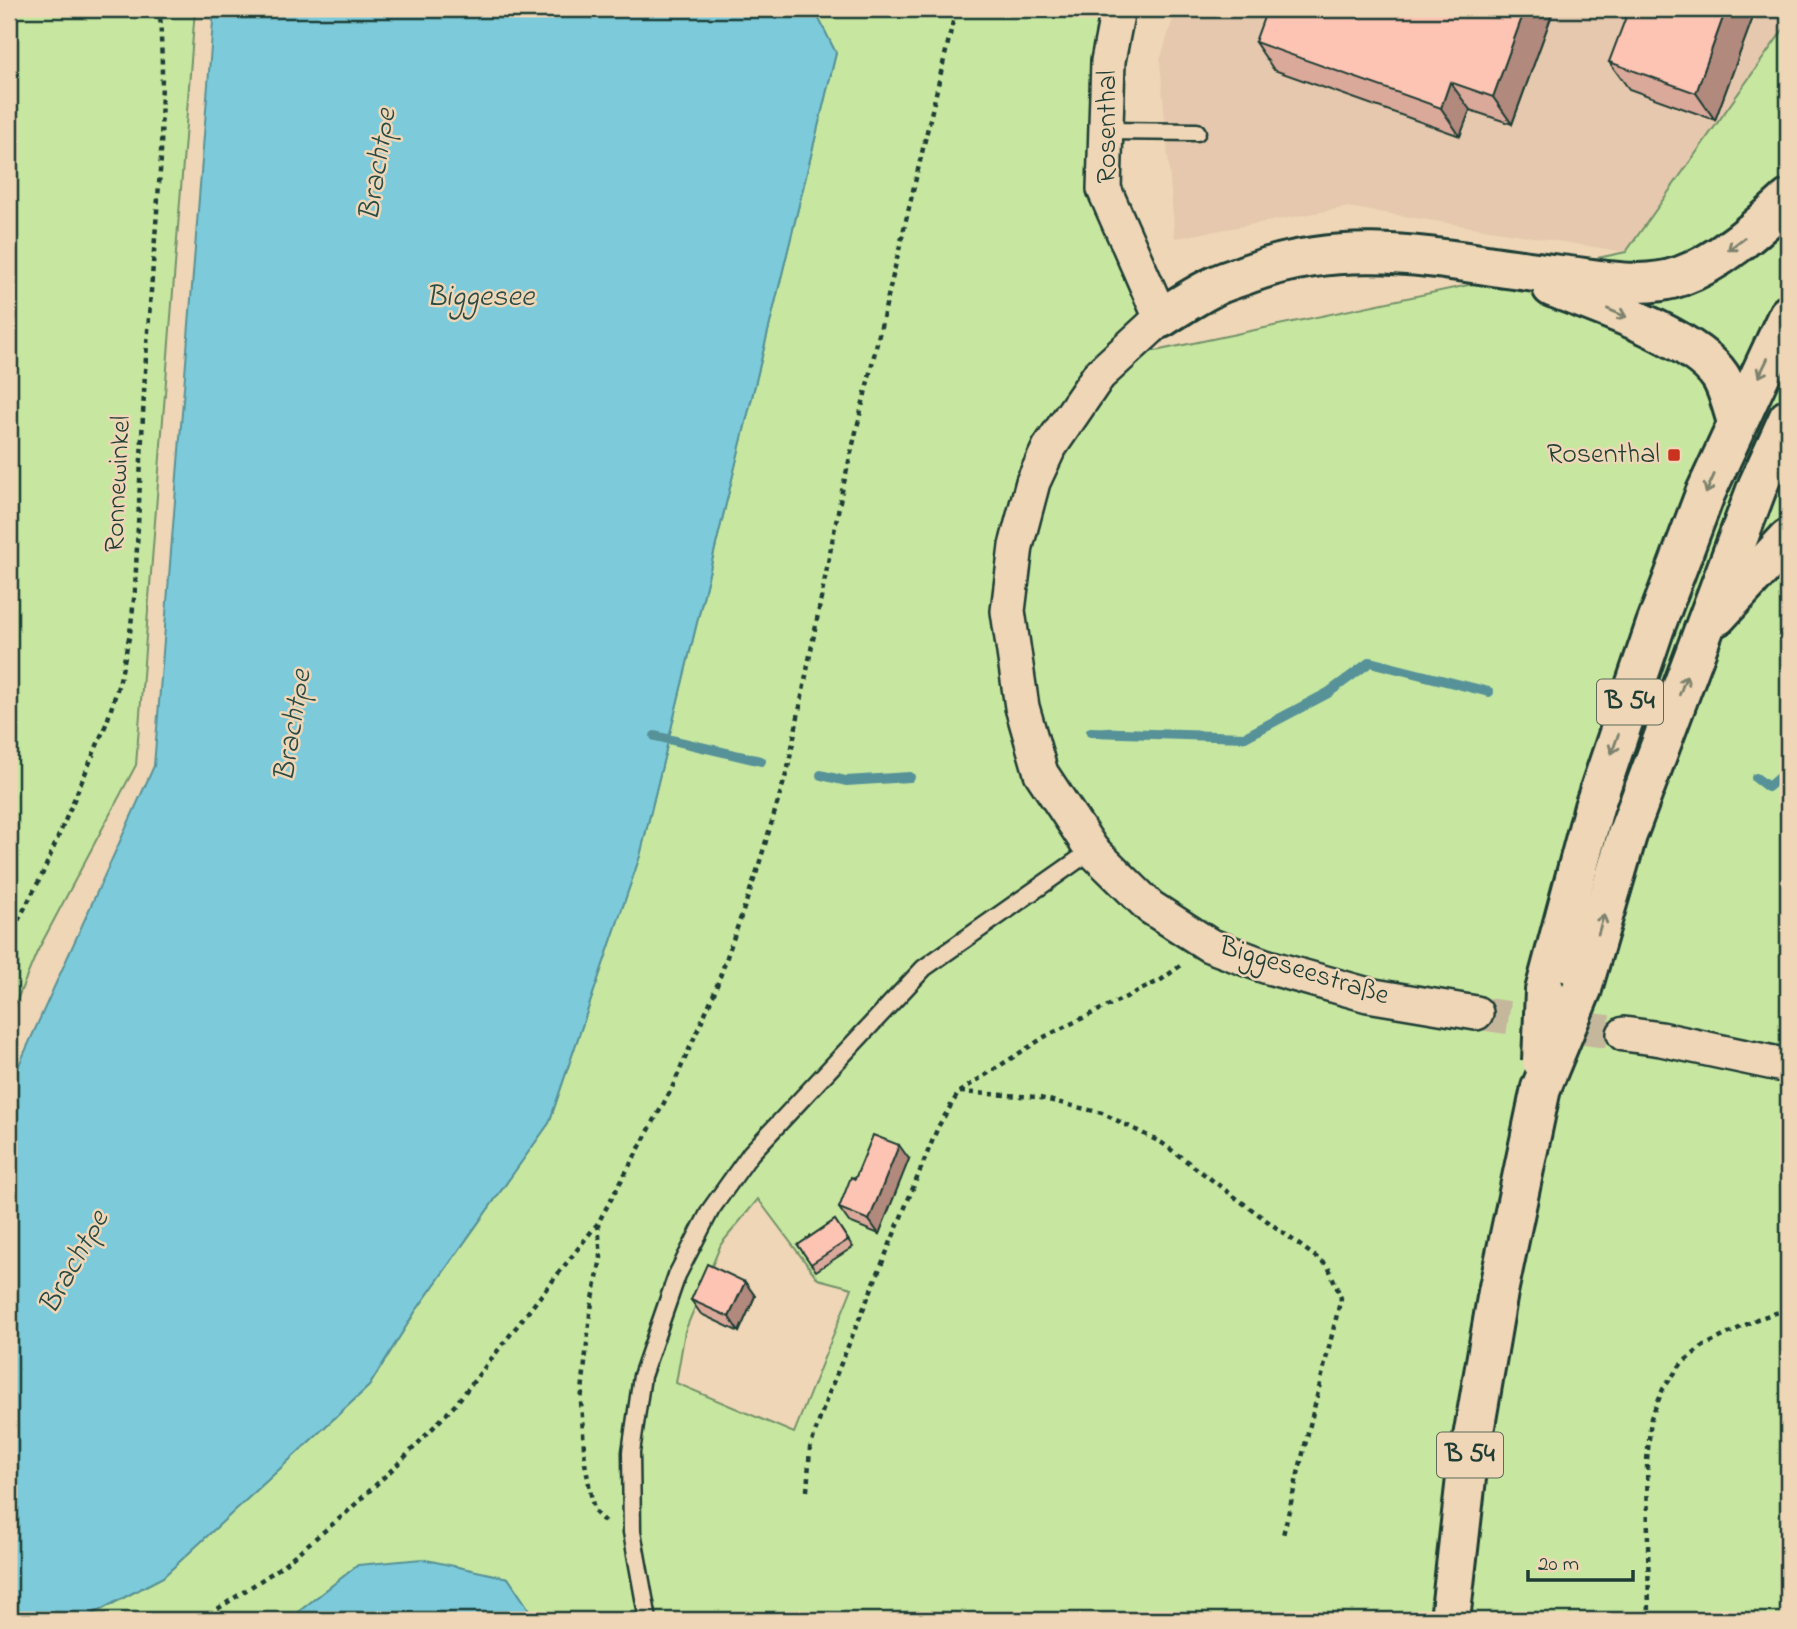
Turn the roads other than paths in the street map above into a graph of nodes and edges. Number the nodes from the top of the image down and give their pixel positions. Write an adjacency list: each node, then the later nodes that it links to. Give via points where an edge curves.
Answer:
1 (1118, 9): 2 (street, Rosenthal, via 1108,61)
2 (1106, 131): 3 (lane); 7 (street, Rosenthal, via 1104,189)
3 (1197, 132)
4 (1788, 200): 5 (main road, one-way to 5, via 1718,259 1679,277 1638,283)
5 (1508, 269): 7 (main road, via 1426,255 1354,252 1309,256 1212,287); 9 (main road, one-way to 9, via 1654,328 1695,352 1720,376)
6 (1788, 315): 9 (main road, B 54, one-way to 9)
7 (1161, 318): 12 (street, Biggeseestraße, via 1099,375 1049,448 1033,482 1014,559 1008,611 1022,708 1041,773)
8 (1788, 419): 11 (main road, B 54)
9 (1737, 422): 16 (main road, B 54, one-way to 16, bridge, via 1655,627 1598,794 1545,991)
10 (1788, 539): 11 (main road)
11 (1702, 634): 16 (main road, B 54, one-way to 11, bridge, via 1582,989 1627,835)
12 (1092, 850): 13 (street, Biggeseestraße, via 1150,907 1209,944 1265,966 1368,996); 17 (lane, via 924,968 751,1153 711,1209 677,1275 642,1376 631,1452 632,1532)
13 (1476, 1013)
14 (1624, 1034): 15 (street)
15 (1788, 1066)
16 (1541, 1088): 18 (main road, B 54, via 1498,1292 1466,1478)
17 (648, 1620)
18 (1450, 1620)

